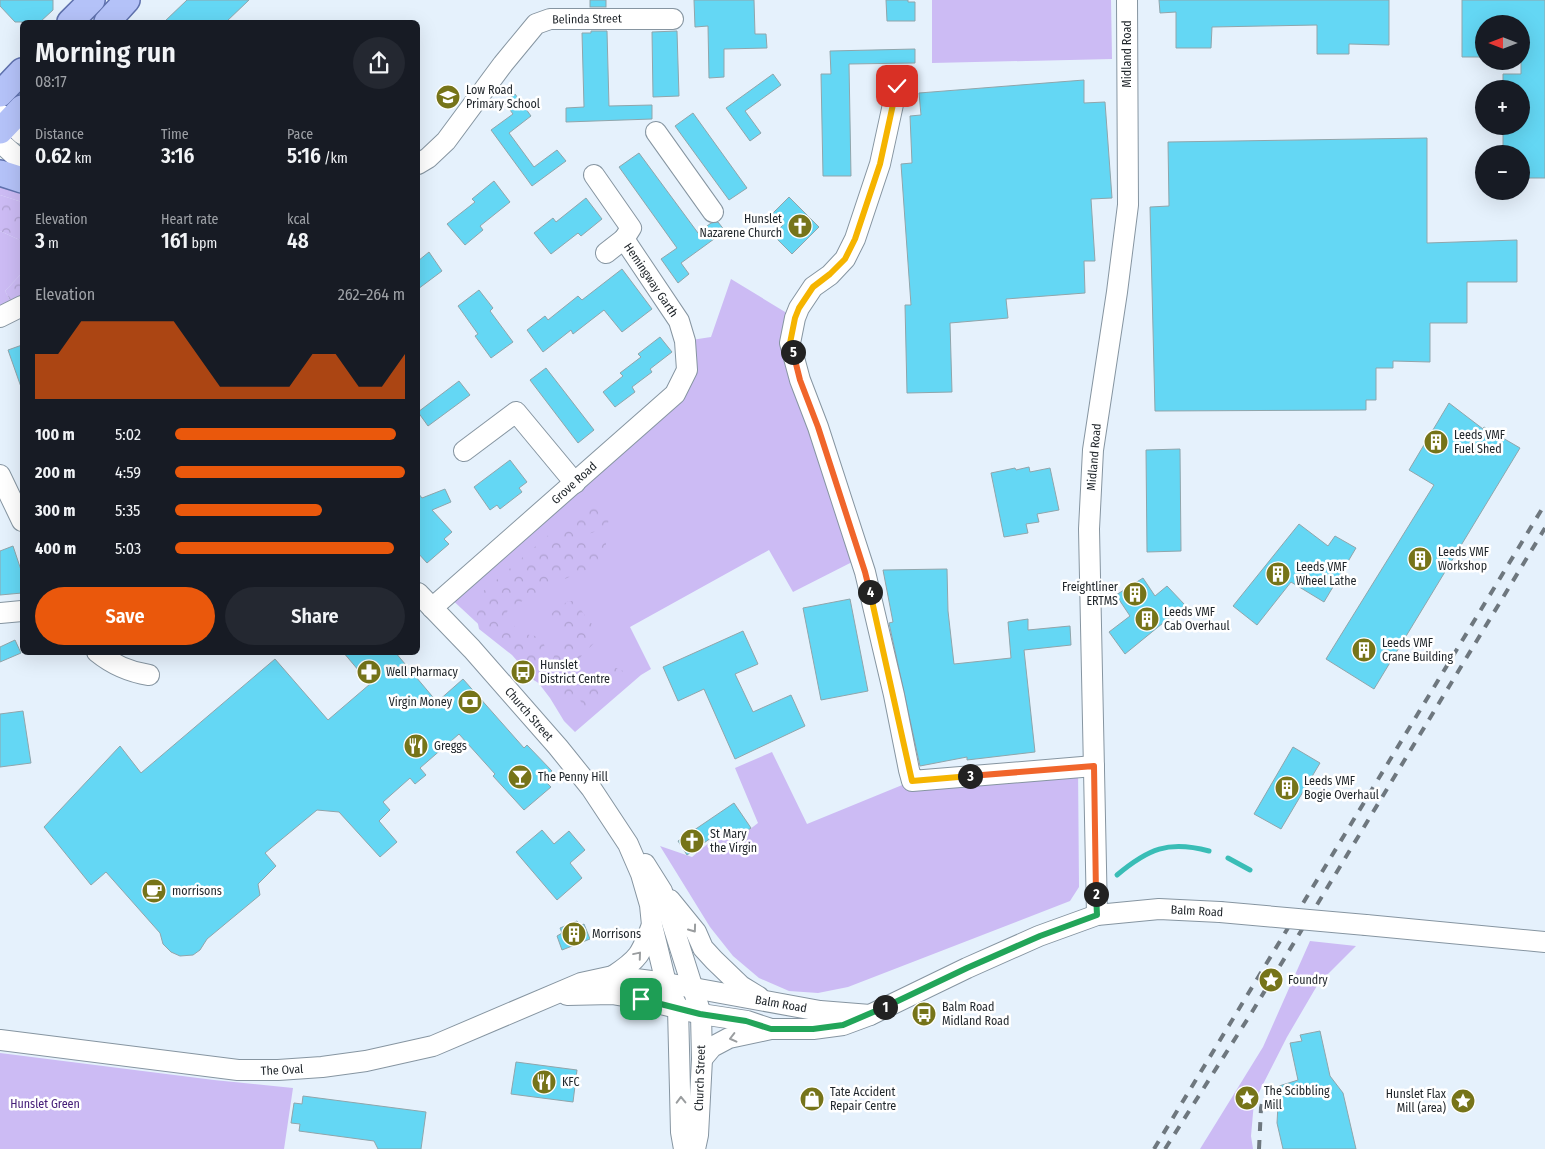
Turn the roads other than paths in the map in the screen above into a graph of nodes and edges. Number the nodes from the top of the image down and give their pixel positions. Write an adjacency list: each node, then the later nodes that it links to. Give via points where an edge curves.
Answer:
1 (92, 0): 4 (main road)
2 (1128, 0): 31 (street, Midland Road, via 1128,205 1093,450 1089,528)
3 (673, 19): 11 (street, Belinda Street, via 550,19 536,24 446,141)
4 (72, 20)
5 (20, 73): 7 (main road)
6 (897, 86): 31 (street, via 880,164 855,239 845,259 813,287 799,308 790,343 865,572 912,781)
7 (0, 94)
8 (9, 125): 10 (street)
9 (656, 132): 15 (street)
10 (20, 156)
11 (420, 163)
12 (0, 174): 14 (main road)
13 (594, 175): 16 (street, via 631,228)
14 (20, 179)
15 (714, 212)
16 (624, 239): 17 (street, Hemingway Garth); 20 (street, Hemingway Garth, via 679,321)
17 (606, 253)
18 (20, 307): 19 (street)
19 (0, 317)
20 (685, 341): 23 (street, Grove Road, via 687,370 675,394)
21 (464, 451): 23 (street, via 516,412)
22 (1, 480): 24 (street)
23 (575, 483): 26 (street, Grove Road)
24 (20, 517)
25 (420, 595): 26 (street, Church Street)
26 (432, 608): 32 (street, Church Street, via 558,747 591,788)
27 (20, 611): 28 (street)
28 (0, 613)
29 (101, 655): 30 (street, via 112,664)
30 (149, 675)
31 (1094, 766): 34 (street, Midland Road)
32 (628, 844): 33 (street, Church Street, via 635,849); 35 (street, Church Street, via 644,882)
33 (662, 891): 39 (street, Church Street); 41 (street, one-way to 41, via 714,960 741,986)
34 (1097, 915): 36 (street, Balm Road, bridge, via 1159,909 1220,912); 44 (street, Balm Road, via 967,968)
35 (652, 925): 37 (street, one-way to 35, via 642,952); 38 (street, Church Street)
36 (1545, 942)
37 (613, 976): 38 (street, The Oval); 40 (street, The Oval, via 581,982)
38 (666, 983): 39 (street, Balm Road); 42 (street, Church Street)
39 (693, 988): 41 (street, Balm Road); 43 (street, Church Street)
40 (553, 995): 42 (street, The Oval, via 612,994); 46 (street, The Oval, via 433,1046 322,1068 238,1070)
41 (767, 1002): 44 (street, Balm Road)
42 (678, 1008): 43 (street, Balm Road); 48 (street, Church Street, one-way to 42)
43 (700, 1014): 45 (street, Balm Road, via 746,1021); 47 (street, Church Street)
44 (870, 1015): 45 (street, Balm Road, via 843,1025)
45 (771, 1029): 47 (street, one-way to 47, via 729,1038 712,1046)
46 (0, 1040)
47 (702, 1059): 49 (street, Church Street)
48 (684, 1149)
49 (695, 1149)

